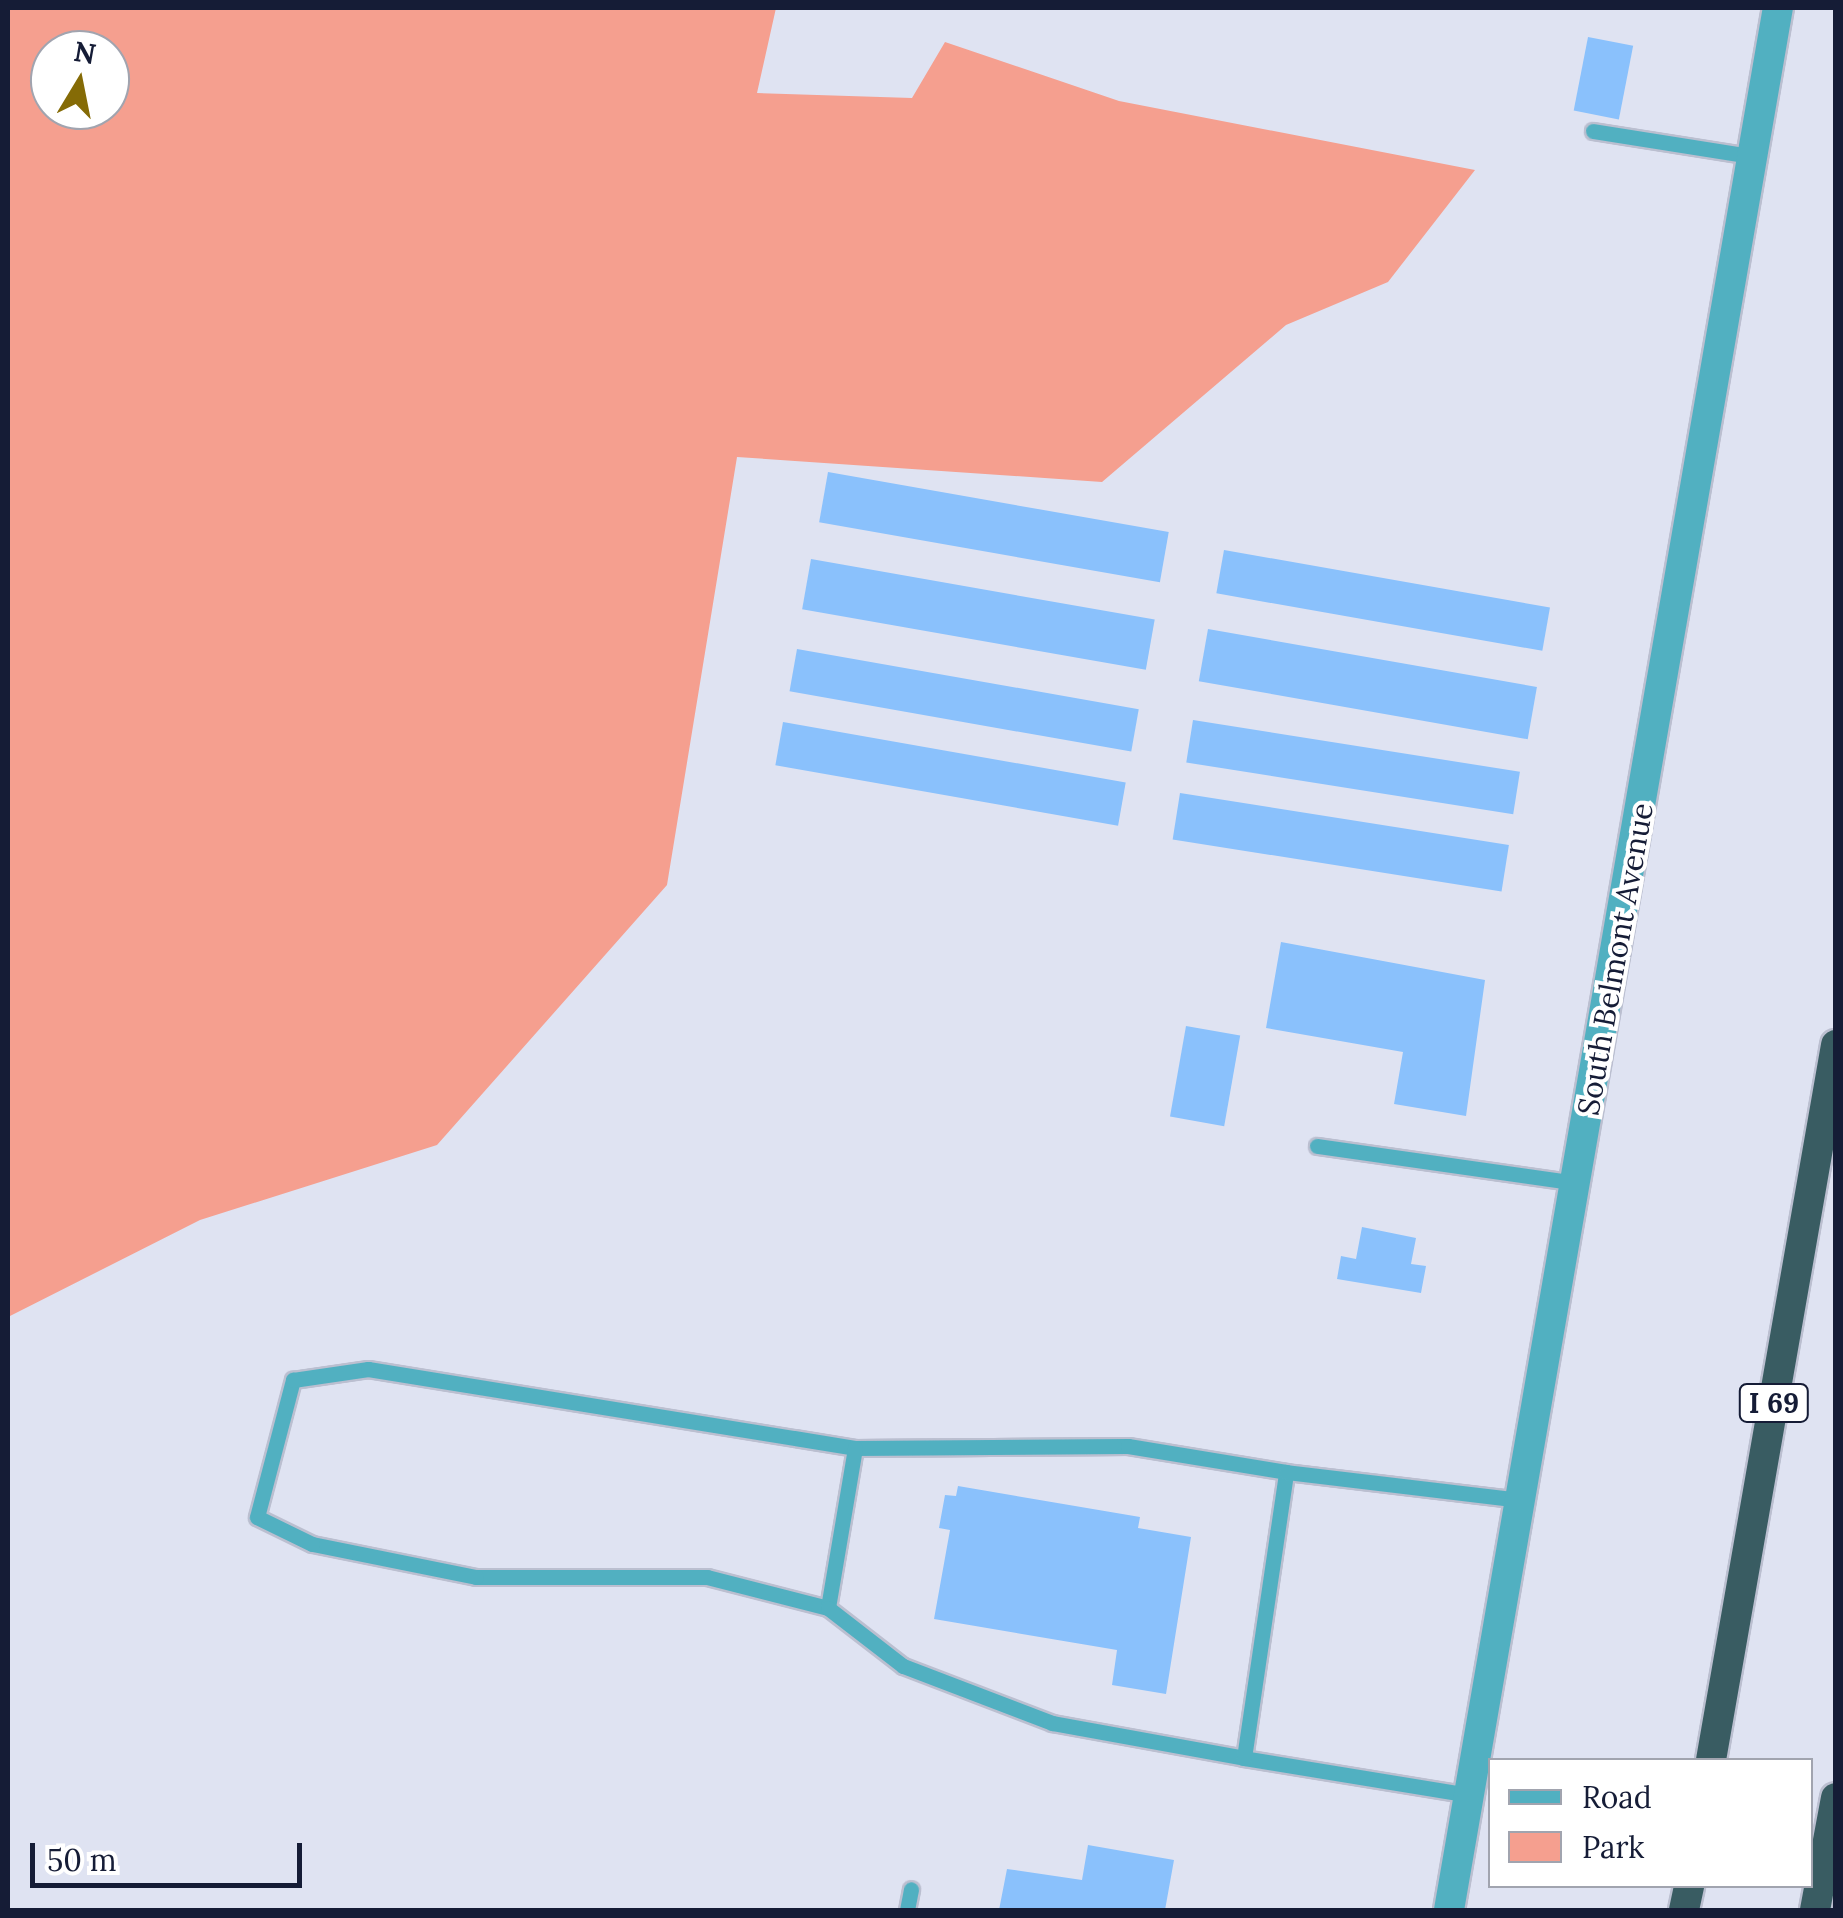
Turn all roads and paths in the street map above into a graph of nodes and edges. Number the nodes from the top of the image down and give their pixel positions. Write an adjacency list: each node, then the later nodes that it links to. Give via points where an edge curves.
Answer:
1 (1778, 8): 3 (street, South Belmont Avenue)
2 (1594, 130): 3 (lane)
3 (1750, 156): 6 (street, South Belmont Avenue)
4 (1836, 1046): 12 (highway, I 69)
5 (1316, 1146): 6 (lane)
6 (1577, 1183): 9 (street, South Belmont Avenue)
7 (854, 1448): 8 (lane, via 1128,1446); 10 (lane); 10 (lane, via 368,1369 292,1380 256,1517 312,1544 476,1578 707,1577)
8 (1286, 1472): 9 (lane); 11 (lane)
9 (1521, 1500): 13 (street, South Belmont Avenue)
10 (828, 1608): 11 (lane, via 903,1666 1052,1723)
11 (1244, 1758): 13 (lane)
12 (1711, 1758)
13 (1469, 1795): 17 (street, South Belmont Avenue)
14 (1836, 1798): 18 (highway)
15 (911, 1889): 16 (lane)
16 (908, 1910)
17 (1449, 1910)
18 (1816, 1910)

